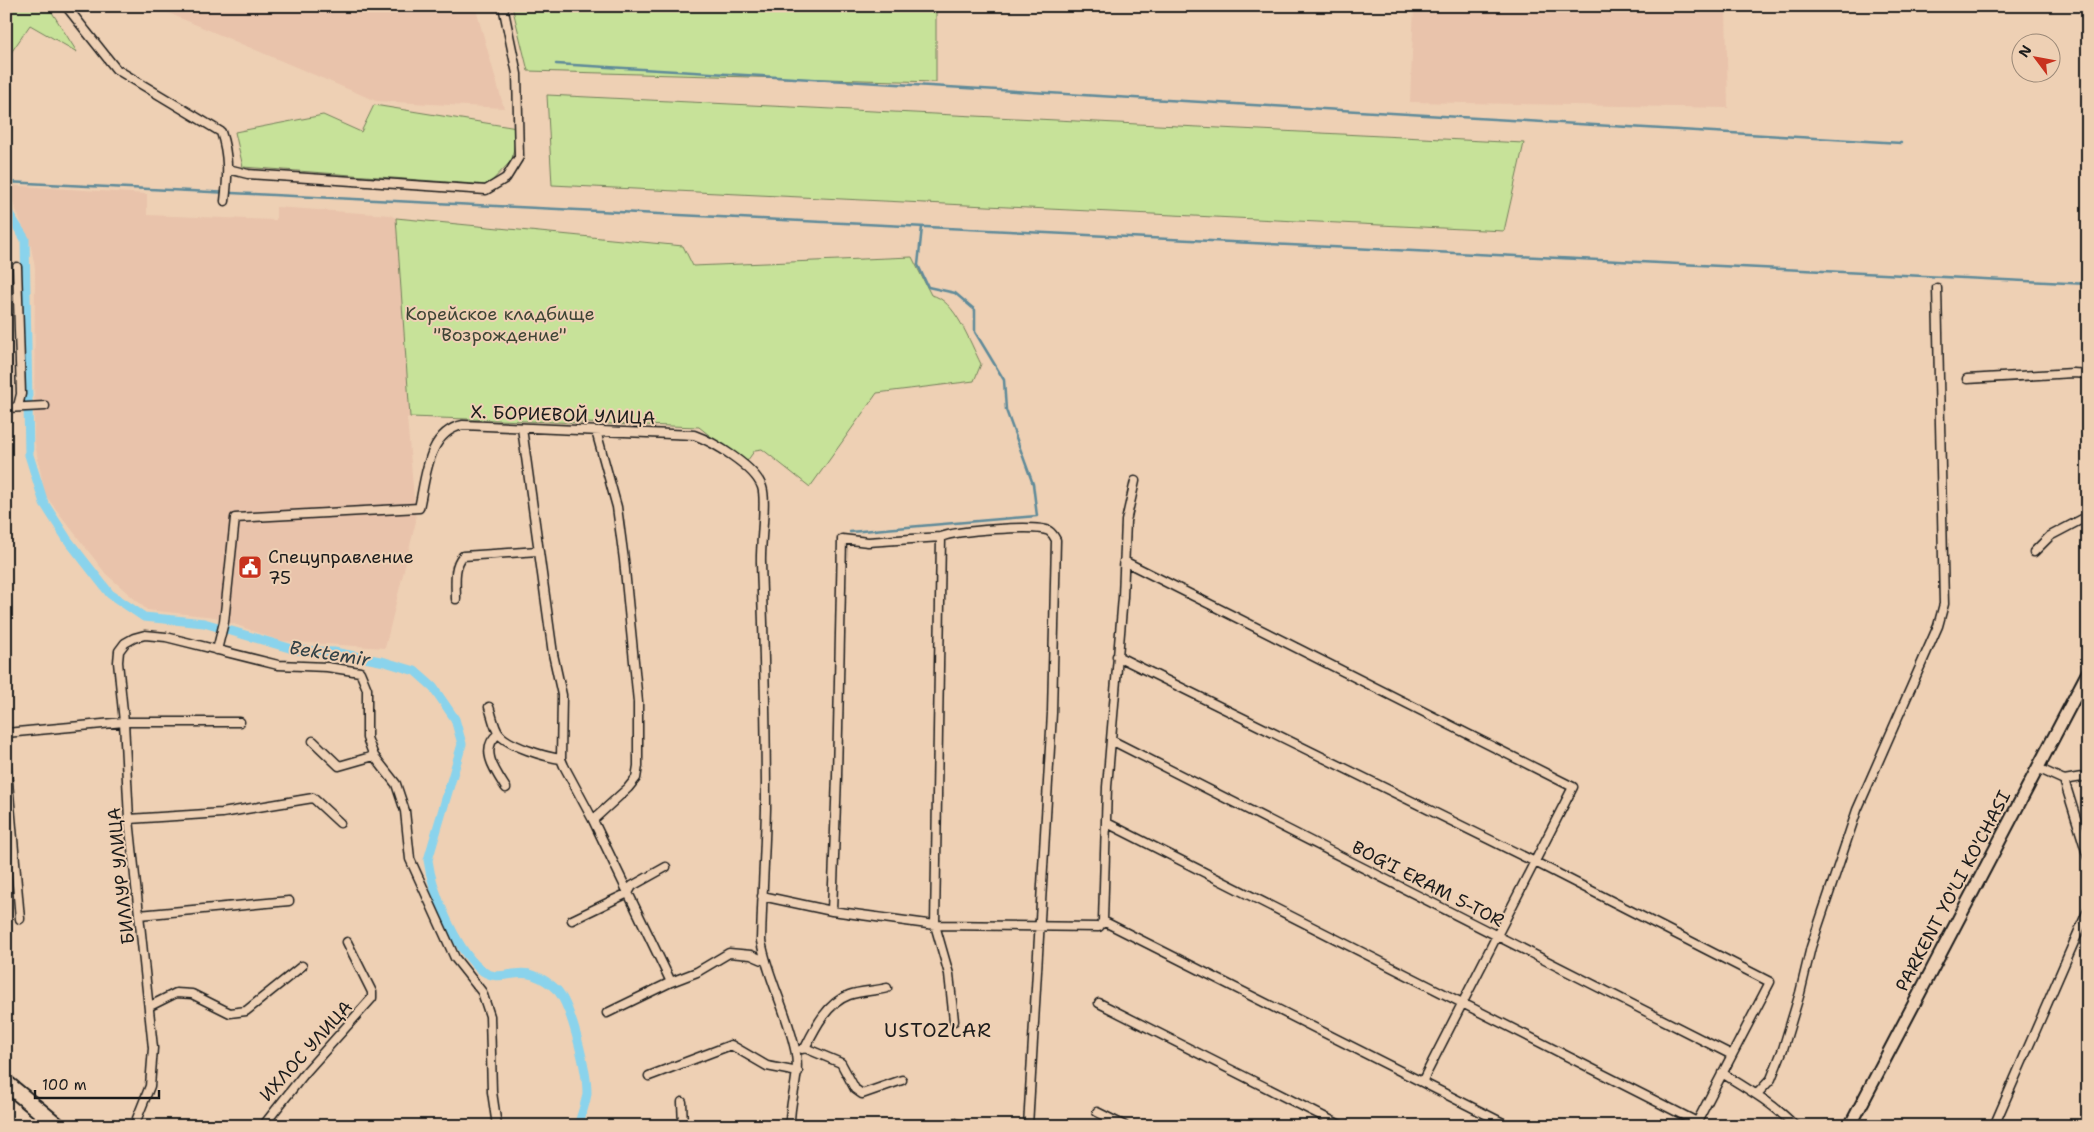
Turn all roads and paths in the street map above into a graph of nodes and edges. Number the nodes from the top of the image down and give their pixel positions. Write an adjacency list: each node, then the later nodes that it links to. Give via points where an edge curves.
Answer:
1 (66, 6): 3 (street, via 116,69 221,132)
2 (503, 6): 3 (street, via 517,74 519,157 506,178 486,190 248,174)
3 (228, 169): 4 (street)
4 (225, 201)
5 (17, 267): 9 (street)
6 (1937, 288): 80 (street, via 1944,604 1938,626 1856,810 1811,947 1780,1056 1771,1079)
7 (2088, 374): 8 (street)
8 (1967, 379)
9 (21, 406): 10 (street); 11 (street)
10 (45, 406)
11 (6, 408)
12 (522, 428): 13 (street, Х. БОРИЕВОЙ УЛИЦА); 17 (street); 21 (street, Х. БОРИЕВОЙ УЛИЦА, via 463,425 451,428 435,446 419,508 235,518 224,622)
13 (596, 431): 40 (street, via 617,507 624,560 638,702 638,766 636,778 628,788); 49 (street, Х. БОРИЕВОЙ УЛИЦА, via 686,434 703,438 747,468 762,487 760,545 766,782)
14 (1134, 481): 19 (street, via 1126,520)
15 (2088, 516): 18 (street, via 2050,536)
16 (941, 537): 52 (street, via 868,542 842,539); 57 (street); 58 (street, via 951,533 1042,528 1056,540 1052,713)
17 (538, 551): 20 (street, via 463,556 456,578); 34 (street, via 562,695)
18 (2034, 552)
19 (1124, 561): 22 (street); 46 (street, via 1573,787)
20 (456, 599)
21 (217, 650): 26 (street, БИЛЛУР УЛИЦА, via 166,637 145,636 125,643 119,651 118,662); 32 (street, via 278,665 360,672 367,689 367,738)
22 (1117, 656): 30 (street); 46 (street)
23 (2088, 672): 98 (street, PARKENT YO'LI KO'CHASI)
24 (2088, 684): 35 (street, PARKENT YO'LI KO'CHASI)
25 (489, 707): 29 (street)
26 (124, 722): 27 (street); 28 (street); 39 (street, БИЛЛУР УЛИЦА)
27 (240, 722)
28 (6, 733)
29 (498, 734): 34 (street, via 548,757); 38 (street, via 491,740 489,750 495,771)
30 (1111, 740): 41 (street); 59 (street, BOG'I ERAM 5-TOR)
31 (312, 741): 32 (street, via 340,766)
32 (374, 756): 89 (street, via 396,784 405,811 410,859 455,958 482,992 490,1016 492,1092)
33 (6, 759): 54 (street)
34 (561, 759): 40 (street)
35 (2042, 770): 37 (street); 99 (street, PARKENT YO'LI KO'CHASI)
36 (2088, 776): 37 (street)
37 (2064, 780): 43 (street)
38 (506, 788)
39 (129, 819): 42 (street, via 222,814 313,798); 53 (street, БИЛЛУР УЛИЦА)
40 (593, 820): 48 (street)
41 (1107, 823): 56 (street); 66 (street)
42 (340, 824)
43 (2079, 825): 44 (street); 45 (street)
44 (2088, 828)
45 (2088, 857)
46 (1535, 862): 59 (street); 72 (street, via 1770,982)
47 (666, 867): 48 (street, via 632,886)
48 (628, 893): 55 (street); 63 (street)
49 (762, 896): 52 (street); 61 (street, via 761,941)
50 (289, 901): 53 (street)
51 (2088, 910): 100 (street)
52 (832, 911): 57 (street)
53 (139, 915): 67 (street, БИЛЛУР УЛИЦА)
54 (20, 919)
55 (572, 920)
56 (1104, 921): 58 (street, via 1099,927); 77 (street)
57 (935, 925): 58 (street); 69 (street, via 949,974)
58 (1041, 925): 93 (street)
59 (1497, 936): 66 (street); 72 (street, BOG'I ERAM 5-TOR)
60 (347, 942): 88 (street, ИХЛОС УЛИЦА, via 372,998)
61 (765, 961): 63 (street, via 751,955 729,953 698,972); 71 (street)
62 (302, 966): 67 (street, via 246,1011 230,1013 192,994 176,993)
63 (670, 982): 68 (street)
64 (887, 988): 70 (street, via 840,999 827,1011)
65 (1099, 1003): 95 (street)
66 (1463, 1003): 77 (street); 84 (street)
67 (150, 1006): 87 (street, БИЛЛУР УЛИЦА, via 152,1076)
68 (607, 1013)
69 (954, 1021)
70 (805, 1048): 71 (street); 76 (street, via 842,1063 855,1089 862,1094)
71 (796, 1052): 73 (street)
72 (1732, 1055): 74 (street)
73 (798, 1072): 75 (street, via 767,1066 731,1045); 91 (street)
74 (1722, 1073): 80 (street); 84 (street)
75 (649, 1076)
76 (902, 1080)
77 (1422, 1082): 96 (street)
78 (6, 1083): 86 (highway)
79 (6, 1094): 85 (highway)
80 (1757, 1094): 97 (street)
81 (682, 1102): 90 (street)
82 (1097, 1112): 94 (street)
83 (955, 1123): 92 (street)
84 (1696, 1124)
85 (43, 1126)
86 (58, 1126)
87 (134, 1126)
88 (263, 1126)
89 (497, 1126)
90 (683, 1126)
91 (790, 1126)
92 (946, 1126)
93 (1028, 1126)
94 (1125, 1126)
95 (1342, 1126)
96 (1509, 1126)
97 (1795, 1126)
98 (1850, 1126)
99 (1855, 1126)
100 (1994, 1126)

